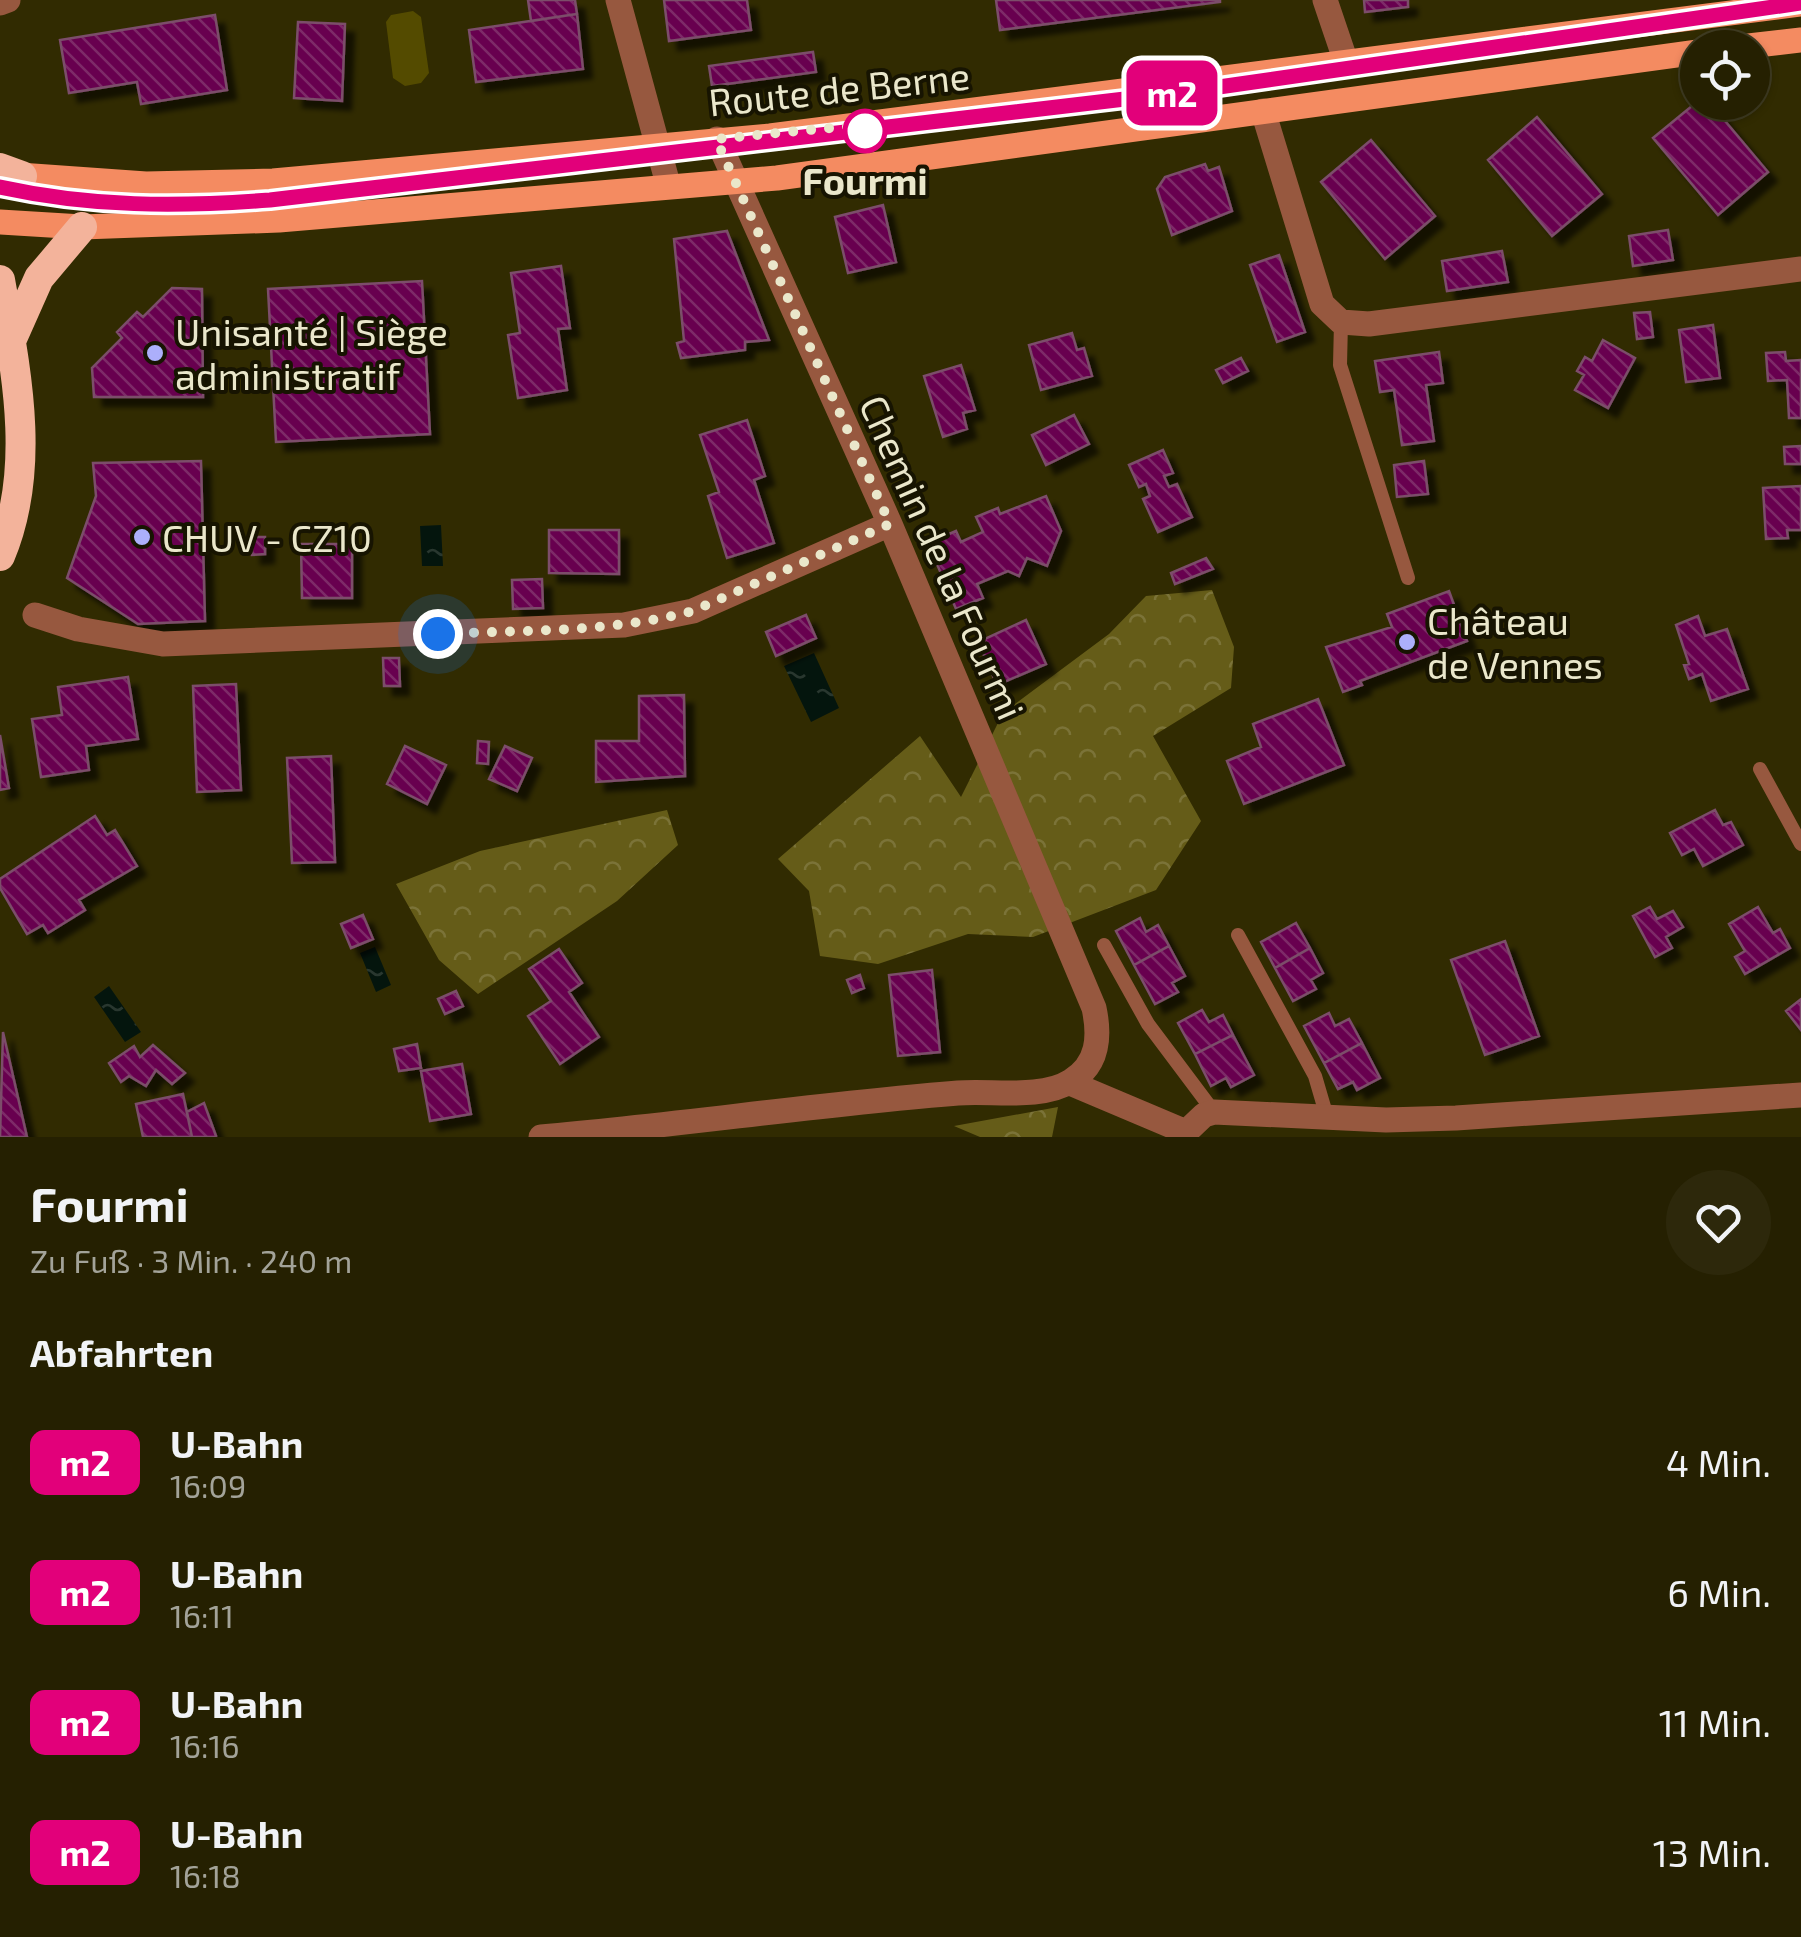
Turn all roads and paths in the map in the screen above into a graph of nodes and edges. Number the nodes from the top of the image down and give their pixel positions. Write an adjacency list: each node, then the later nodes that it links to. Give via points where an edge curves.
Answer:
1 (8, 0): 4 (street)
2 (618, 0): 12 (street)
3 (1325, 0): 9 (street)
4 (0, 4)
5 (1801, 4): 9 (main road, Route de Berne)
6 (1801, 40): 7 (main road)
7 (1770, 44)
8 (1680, 54): 10 (main road, Route de Berne)
9 (1346, 62): 11 (main road, Route de Berne)
10 (1263, 111): 14 (main road, Route de Berne); 20 (street, via 1322,304)
11 (716, 139): 12 (main road, Route de Berne); 14 (street, Chemin de la Fourmi)
12 (658, 144): 13 (main road, Route de Berne, via 273,180 146,184); 15 (street)
13 (7, 173)
14 (733, 180): 15 (main road, Route de Berne); 22 (street, Chemin de la Fourmi)
15 (668, 184): 17 (main road, Route de Berne, via 279,220)
16 (0, 222): 17 (main road, Route de Berne)
17 (82, 227): 21 (highway, via 39,278)
18 (1801, 269): 20 (street, via 1369,324)
19 (0, 280): 21 (highway)
20 (1341, 322): 24 (lane, via 1340,365)
21 (11, 342): 23 (highway, via 20,468)
22 (890, 524): 25 (street, via 693,611 624,626 163,644); 30 (street, Chemin de la Fourmi, via 1094,1008 1094,1058)
23 (0, 556)
24 (1408, 578)
25 (35, 616)
26 (1760, 768): 27 (lane)
27 (1801, 844)
28 (1238, 935): 33 (lane, via 1315,1076)
29 (1104, 944): 32 (lane, via 1148,1024)
30 (1070, 1083): 34 (street); 35 (street)
31 (1801, 1095): 33 (street, via 1456,1118)
32 (1214, 1112): 33 (street); 34 (street)
33 (1327, 1117)
34 (1187, 1134)
35 (541, 1137)

